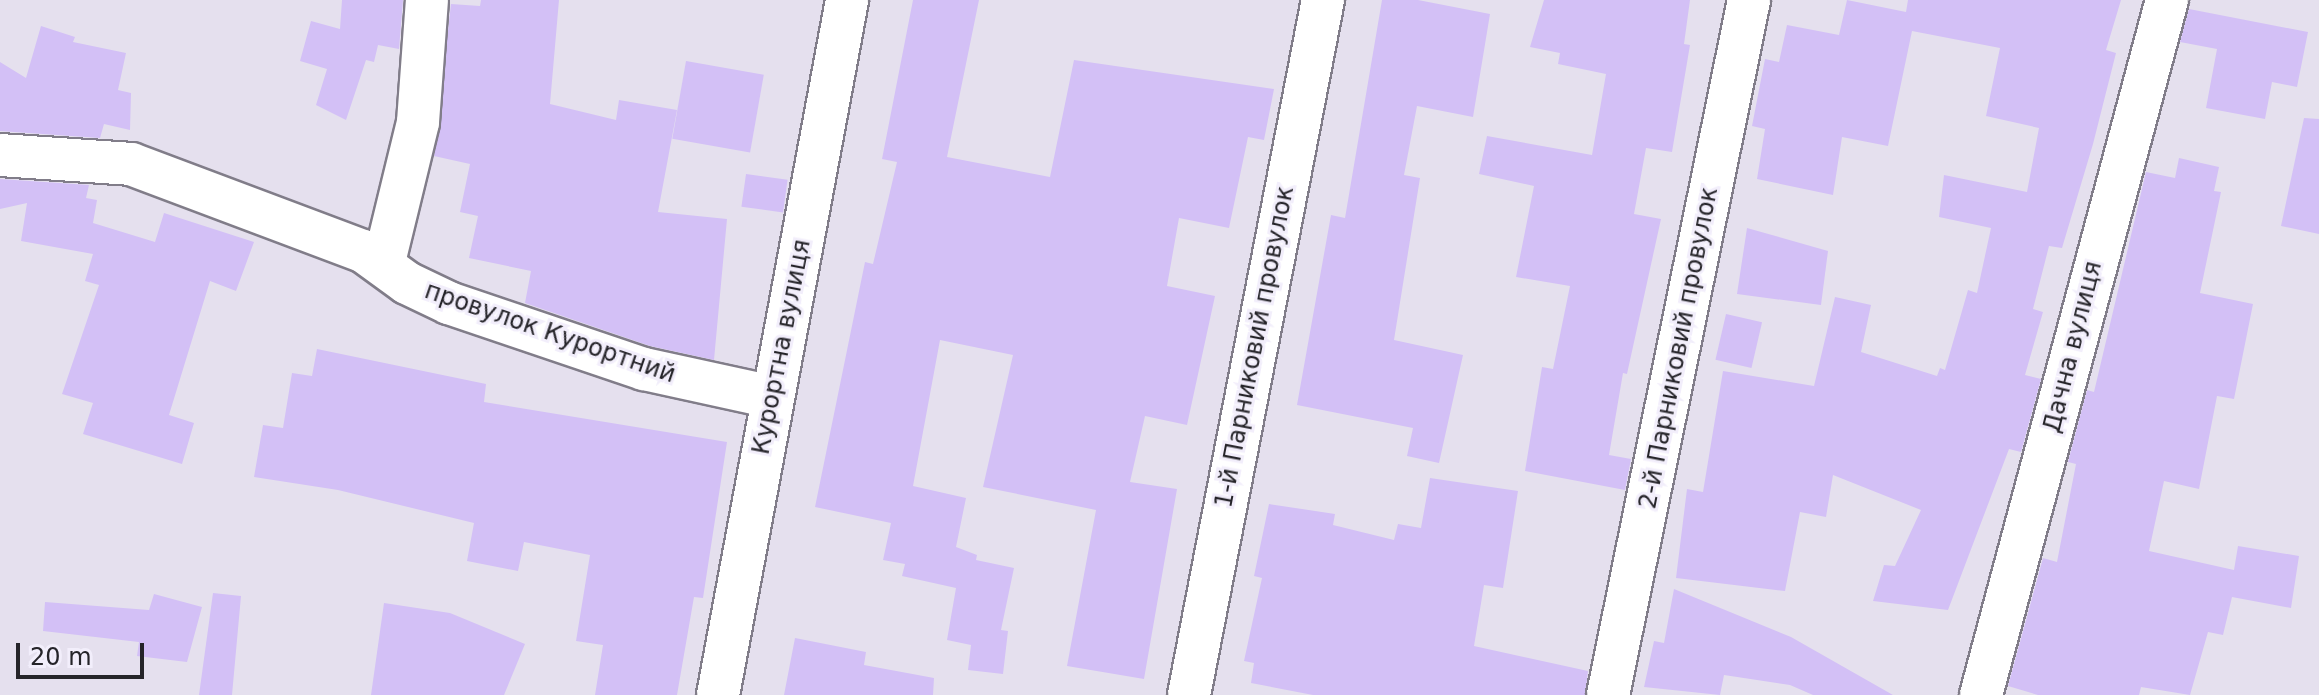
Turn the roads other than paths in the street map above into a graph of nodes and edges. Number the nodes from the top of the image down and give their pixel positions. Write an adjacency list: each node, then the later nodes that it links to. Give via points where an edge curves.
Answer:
1 (427, 0): 7 (street, via 418,122)
2 (847, 0): 8 (street, Курортна вулиця)
3 (1323, 0): 10 (street, 1-й Парниковий провулок)
4 (1749, 0): 11 (street, 2-й Парниковий провулок)
5 (2167, 0): 12 (street, Дачна вулиця)
6 (0, 155): 7 (street, провулок Курортний, via 131,164)
7 (384, 262): 8 (street, провулок Курортний, via 407,283 449,303 644,369)
8 (772, 397): 9 (street, Курортна вулиця)
9 (718, 695)
10 (1189, 695)
11 (1608, 695)
12 (1981, 695)

